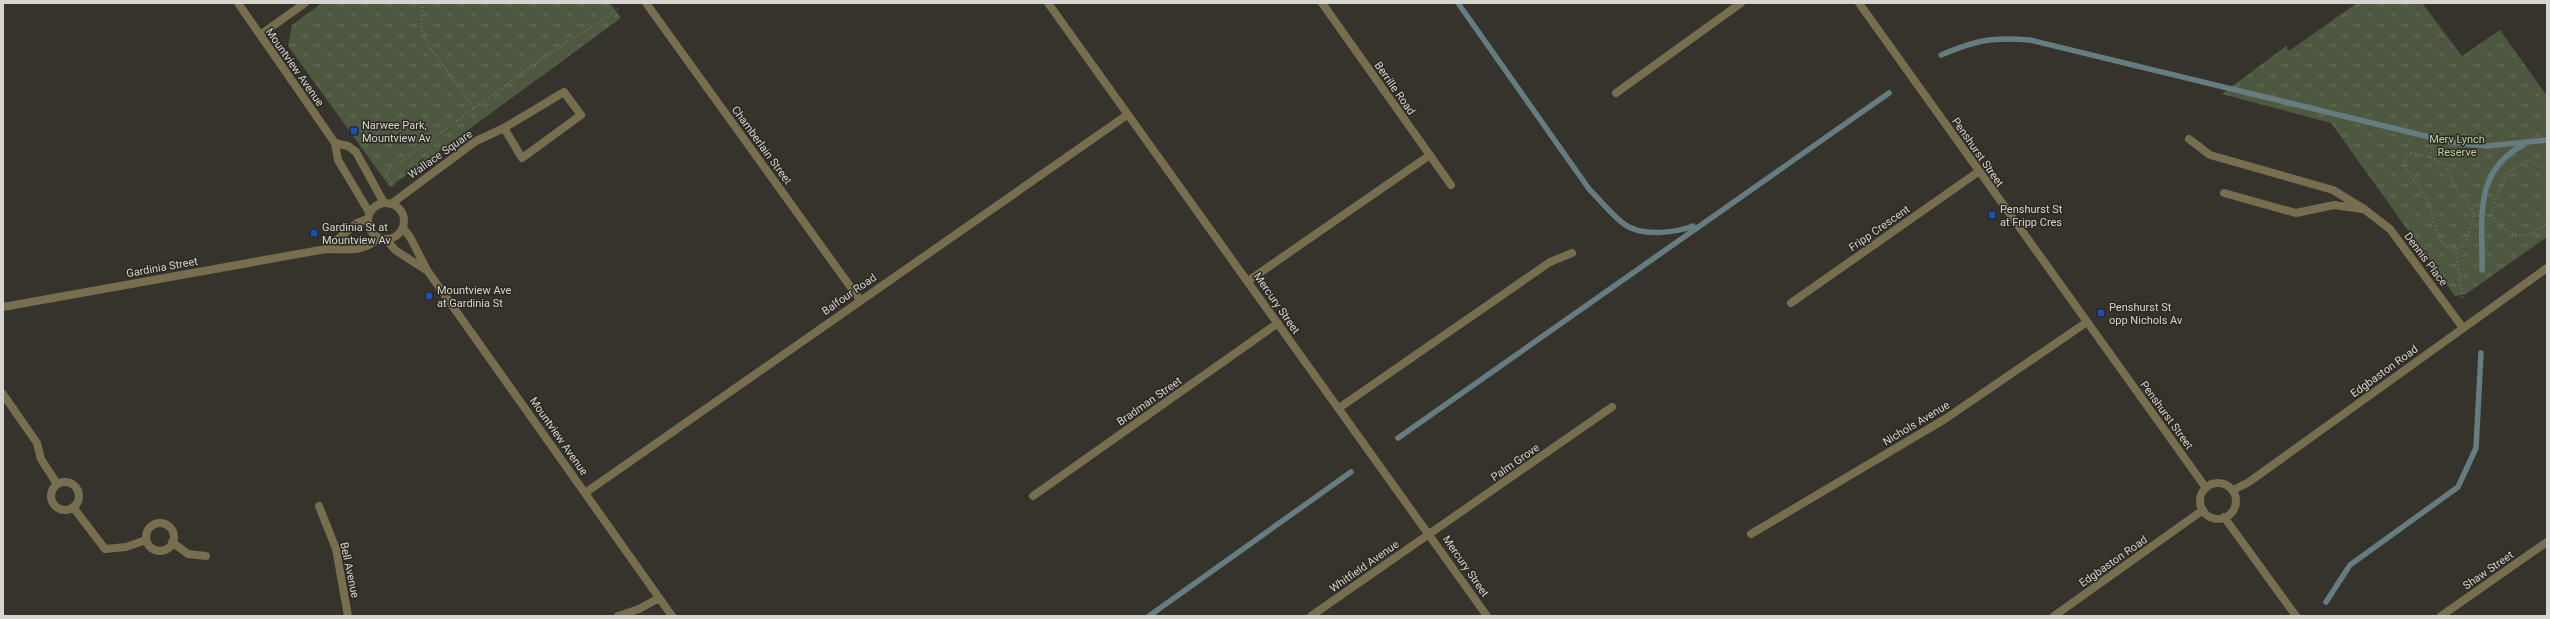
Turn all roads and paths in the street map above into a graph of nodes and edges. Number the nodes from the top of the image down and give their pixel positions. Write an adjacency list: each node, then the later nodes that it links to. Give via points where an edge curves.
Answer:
1 (238, 3): 10 (street, Mountview Avenue)
2 (304, 3): 10 (street)
3 (423, 3): 12 (path, via 421,29 426,42)
4 (646, 3): 40 (street, Chamberlain Street)
5 (1048, 3): 13 (street, Mercury Street)
6 (1322, 3): 18 (street, Berrille Road)
7 (1741, 3): 11 (street)
8 (1859, 3): 21 (street, Penshurst Street)
9 (618, 9): 12 (path)
10 (260, 35): 17 (street, Mountview Avenue)
11 (1616, 93)
12 (474, 108): 24 (path, via 385,173)
13 (1127, 115): 39 (street, Mercury Street); 40 (street, Balfour Road)
14 (504, 128): 14 (street, Wallace Square, via 522,158 581,115 564,92); 24 (street, Wallace Square, via 476,140)
15 (2436, 132): 19 (path)
16 (2189, 139): 26 (street, Dennis Place, via 2210,155 2333,190)
17 (335, 143): 25 (street, via 348,146 356,152); 28 (street, Mountview Avenue, via 338,160)
18 (1430, 155): 22 (street, Berrille Road); 39 (street)
19 (2430, 157): 29 (path, via 2450,170 2458,193); 35 (path, via 2411,153 2405,156 2403,162 2432,210 2440,239 2448,248)
20 (2547, 168): 27 (path, via 2529,161 2513,168 2505,177)
21 (1978, 172): 42 (street, Fripp Crescent); 44 (street, Penshurst Street)
22 (1451, 185)
23 (2224, 192): 26 (street, via 2296,213 2334,205)
24 (401, 196): 25 (street, Wallace Square)
25 (388, 203): 28 (street, via 376,206); 31 (street, via 402,214)
26 (2364, 209): 46 (street, Dennis Place, via 2390,229)
27 (2492, 215): 29 (path); 30 (path, via 2500,226 2522,236 2532,234)
28 (368, 216): 32 (street, via 369,230); 34 (street, Gardinia Street)
29 (2474, 216): 35 (path, via 2464,244)
30 (2547, 223)
31 (403, 228): 33 (street, via 395,237); 38 (street, Mountview Avenue)
32 (378, 238): 33 (street); 34 (street, Gardinia Street, via 370,247)
33 (387, 240): 38 (street, Mountview Avenue, via 395,250)
34 (326, 249): 43 (street, Gardinia Street)
35 (2456, 249): 41 (path)
36 (1572, 252): 49 (street, via 1550,262)
37 (2547, 268): 46 (street, Edgbaston Road)
38 (427, 270): 53 (street, Mountview Avenue)
39 (1248, 281): 45 (street, Mercury Street)
40 (860, 300): 53 (street, Balfour Road)
41 (2463, 300)
42 (1791, 303)
43 (3, 307)
44 (2087, 322): 51 (street, Penshurst Street); 60 (street, Nichols Avenue, via 1945,419)
45 (1278, 323): 49 (street, Mercury Street); 54 (street, Bradman Street)
46 (2463, 328): 52 (street, Edgbaston Road, via 2250,482)
47 (3, 394): 50 (street, via 38,443 41,459)
48 (1612, 407): 59 (street, Palm Grove)
49 (1339, 408): 59 (street, Mercury Street)
50 (57, 484): 56 (street, via 52,492 52,501 59,508); 56 (street, via 66,482 77,488 79,496)
51 (2206, 488): 52 (street, via 2217,483); 57 (street, via 2200,501)
52 (2233, 490): 58 (street, via 2235,506)
53 (586, 493): 65 (street, Mountview Avenue)
54 (1033, 496)
55 (319, 506): 66 (street, Bell Avenue, via 336,549)
56 (73, 507): 61 (street, via 105,549 126,547)
57 (2204, 510): 58 (street, via 2213,517); 71 (street, Edgbaston Road)
58 (2224, 517): 72 (street)
59 (1430, 534): 69 (street, Whitfield Avenue); 70 (street, Mercury Street)
60 (1751, 534)
61 (146, 540): 62 (street, via 151,547 158,550 166,549); 62 (street, via 150,527 158,523 171,529)
62 (172, 542): 64 (street, via 188,554)
63 (2547, 542): 73 (street, Shaw Street)
64 (206, 556)
65 (659, 598): 67 (street, via 639,609); 68 (street, Mountview Avenue)
66 (348, 616)
67 (618, 616)
68 (672, 616)
69 (1311, 616)
70 (1487, 616)
71 (2054, 616)
72 (2296, 616)
73 (2441, 616)

